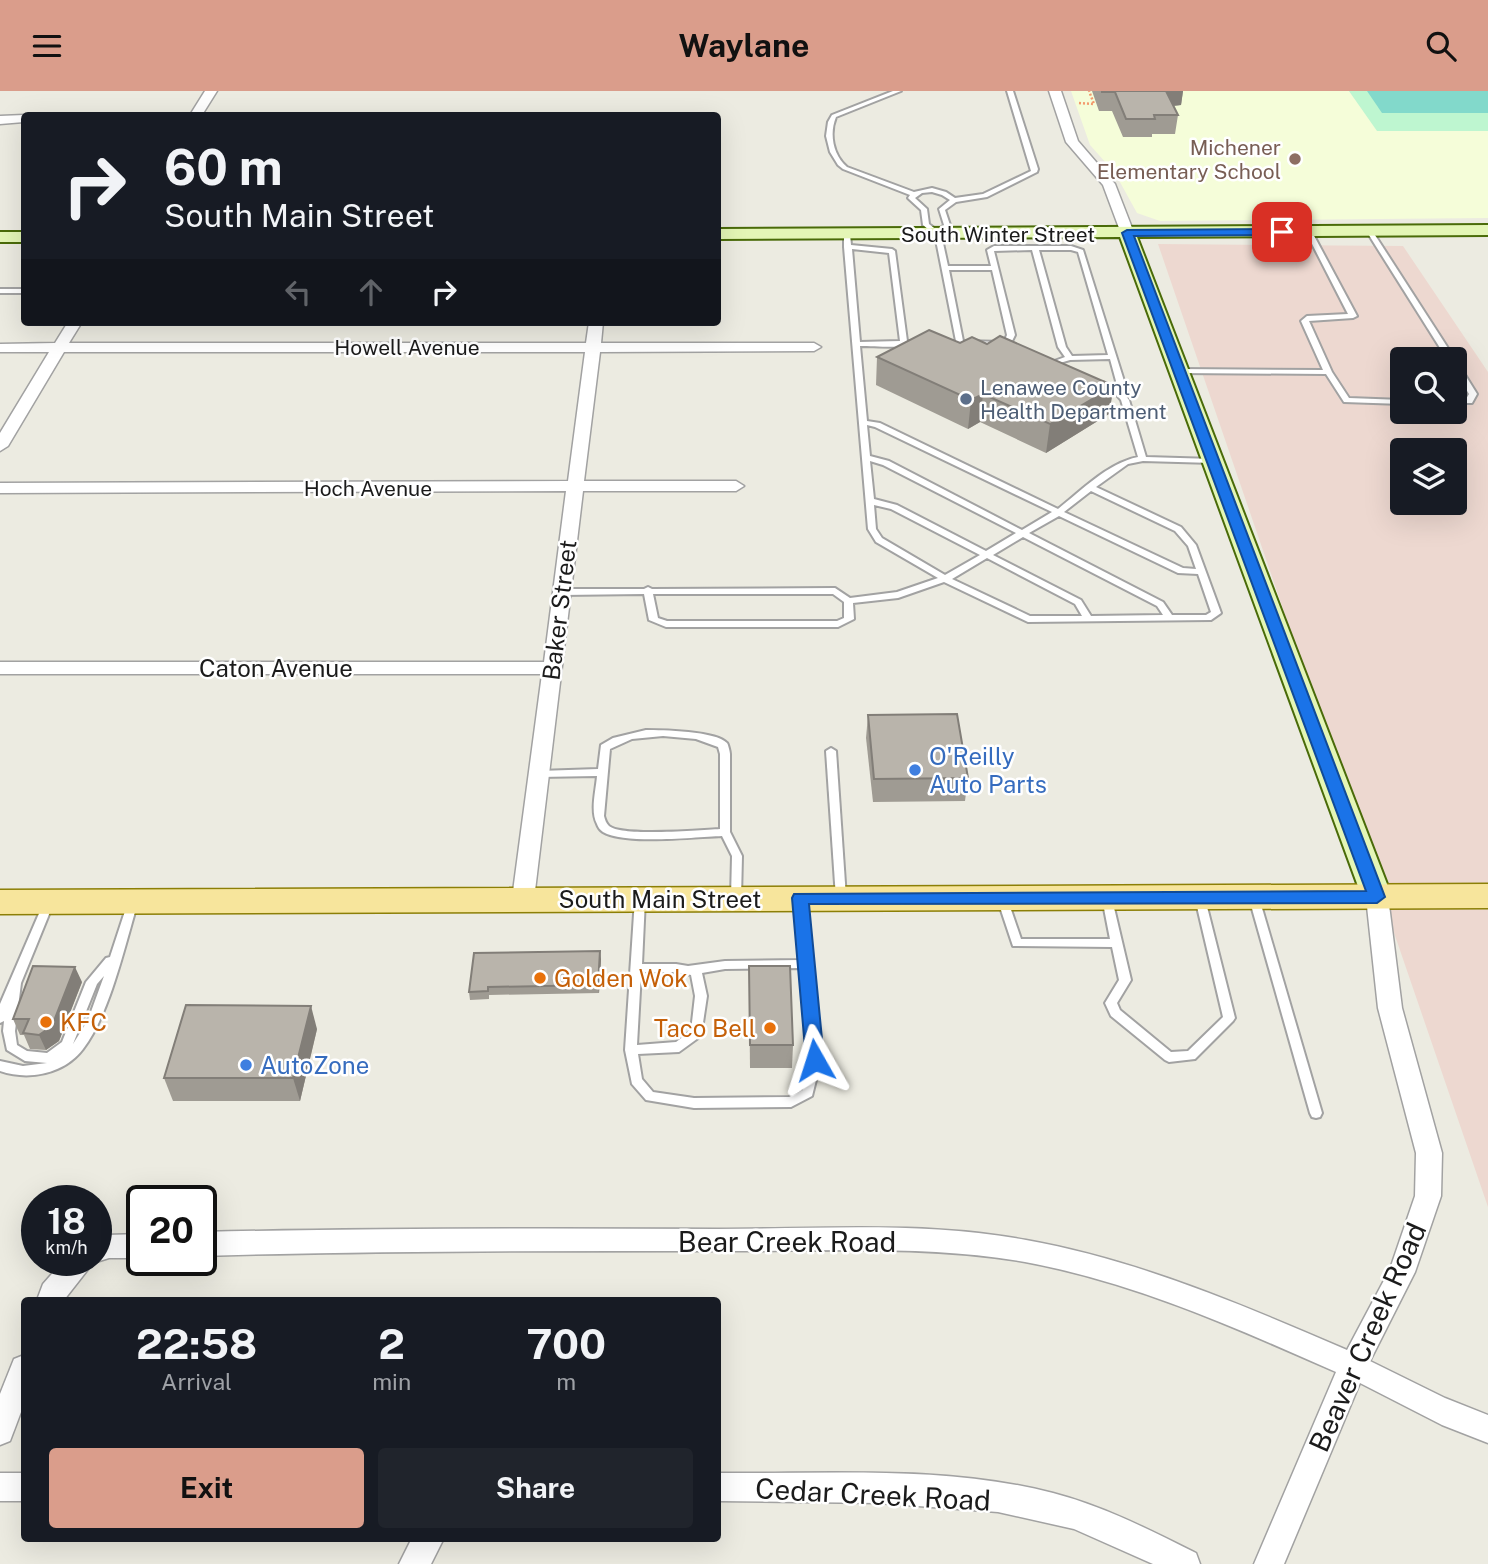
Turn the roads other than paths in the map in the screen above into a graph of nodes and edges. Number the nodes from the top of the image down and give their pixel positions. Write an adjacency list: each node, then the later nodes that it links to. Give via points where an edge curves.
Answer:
1 (211, 91): 5 (street)
2 (898, 91): 8 (lane, via 834,116 830,121 832,156 845,168)
3 (1010, 91): 9 (lane, via 1034,172 985,196)
4 (1055, 91): 15 (street, via 1072,142 1110,184)
5 (198, 112)
6 (21, 119): 7 (street)
7 (0, 120)
8 (913, 194): 9 (lane, via 940,192); 10 (lane, via 911,198)
9 (954, 200): 11 (lane)
10 (924, 209): 11 (lane); 17 (lane, via 926,225)
11 (943, 209): 17 (lane, via 947,225)
12 (1488, 230): 14 (street, South Winter Street)
13 (1309, 232): 14 (street, South Winter Street); 15 (street, South Winter Street); 42 (lane, via 1353,316 1305,321)
14 (1370, 232): 33 (lane)
15 (1127, 233): 17 (street, South Winter Street); 41 (street)
16 (721, 234): 20 (street, South Winter Street)
17 (938, 234): 20 (street, South Winter Street); 22 (lane)
18 (0, 237): 19 (street)
19 (21, 237)
20 (847, 240): 29 (lane); 30 (lane, via 892,251)
21 (1035, 248): 23 (lane, via 994,247 990,250); 36 (lane, via 1081,251); 37 (lane, via 1062,347)
22 (945, 268): 23 (lane); 28 (lane)
23 (994, 268): 28 (lane, via 1011,335 1009,346)
24 (0, 291): 25 (lane)
25 (21, 291)
26 (73, 326): 35 (street)
27 (596, 326): 31 (street, Baker Street)
28 (960, 342): 30 (lane)
29 (856, 344): 30 (lane); 48 (lane)
30 (904, 344)
31 (593, 347): 32 (street, Howell Avenue); 35 (street, Howell Avenue); 54 (street, Baker Street)
32 (814, 347)
33 (1443, 347)
34 (0, 348): 35 (street, Howell Avenue)
35 (59, 348): 49 (street)
36 (1112, 357): 37 (lane); 45 (lane, via 1120,381)
37 (1070, 358): 39 (lane)
38 (1043, 359): 39 (lane)
39 (1052, 363): 40 (lane)
40 (1065, 369)
41 (1179, 372): 42 (lane); 52 (street)
42 (1328, 372): 47 (lane, via 1347,400)
43 (1091, 379): 45 (lane)
44 (1467, 385): 46 (lane, via 1473,394)
45 (1117, 390): 51 (lane, via 1125,400)
46 (1467, 401)
47 (1390, 402)
48 (862, 422): 50 (lane); 58 (lane, via 877,425)
49 (0, 446)
50 (866, 457): 57 (lane); 59 (lane)
51 (1143, 459): 52 (lane); 55 (lane, via 1126,462)
52 (1213, 461): 75 (street)
53 (736, 486): 54 (street, Hoch Avenue)
54 (573, 487): 56 (street, Hoch Avenue); 64 (street, Baker Street)
55 (1090, 487): 58 (lane); 61 (lane, via 1178,529 1192,545)
56 (0, 488)
57 (870, 501): 60 (lane, via 894,507); 62 (lane, via 872,529 879,540)
58 (1059, 512): 59 (lane); 61 (lane, via 1181,571)
59 (1022, 533): 60 (lane); 67 (lane, via 1160,604)
60 (985, 554): 62 (lane); 66 (lane, via 1078,602)
61 (1202, 572): 67 (lane, via 1216,613 1208,618)
62 (945, 579): 65 (lane, via 898,595); 66 (lane, via 1028,619)
63 (648, 590): 64 (lane); 65 (lane, via 835,590); 65 (lane, via 654,620 666,624 838,624 849,619)
64 (562, 591): 69 (street, Baker Street)
65 (848, 601)
66 (1088, 618): 67 (lane)
67 (1169, 618)
68 (0, 668): 69 (street, Caton Avenue)
69 (552, 668): 72 (street, Baker Street)
70 (831, 751): 78 (lane)
71 (603, 772): 72 (lane); 73 (lane, via 599,817 609,830); 73 (lane, via 605,747 615,740 685,734 713,740 723,745 725,754)
72 (539, 774): 83 (street, Baker Street)
73 (724, 832): 76 (lane, via 737,856)
74 (1488, 896): 75 (main road, South Main Street)
75 (1377, 897): 82 (main road, South Main Street); 101 (street, Beaver Creek Road, via 1390,1008 1429,1153 1428,1196 1402,1272)
76 (736, 898): 77 (main road, South Main Street); 84 (main road, South Main Street)
77 (800, 898): 78 (main road, South Main Street); 90 (lane)
78 (841, 898): 79 (main road, South Main Street)
79 (1002, 898): 80 (main road, South Main Street); 88 (lane, via 1017,943)
80 (1107, 898): 81 (main road, South Main Street); 88 (lane)
81 (1200, 898): 82 (main road, South Main Street); 88 (lane, via 1229,1018 1191,1056 1168,1056 1115,1013 1111,1003 1125,980)
82 (1254, 898): 97 (lane)
83 (523, 899): 84 (main road, South Main Street); 85 (main road, South Main Street)
84 (640, 899): 91 (lane)
85 (133, 901): 87 (main road, South Main Street); 89 (lane)
86 (0, 902): 87 (main road, South Main Street)
87 (49, 902): 93 (lane)
88 (1117, 943)
89 (115, 955): 93 (lane, via 92,982 67,1045 49,1058 25,1056 11,1047); 96 (lane, via 79,1046 59,1064 40,1071)
90 (805, 964): 92 (lane, via 725,965); 95 (lane, via 815,1060 808,1093 791,1102 694,1103 650,1096 636,1081)
91 (636, 968): 92 (lane); 95 (lane)
92 (687, 971): 95 (lane, via 696,972 701,996 697,1033 679,1047)
93 (15, 982): 94 (lane)
94 (0, 1018)
95 (631, 1050)
96 (0, 1066)
97 (1316, 1113)
98 (217, 1244): 101 (street, Bear Creek Road, via 858,1240 974,1244 1060,1258 1155,1283)
99 (68, 1276): 100 (street)
100 (51, 1297)
101 (1353, 1366): 103 (street, Bear Creek Road, via 1464,1422); 111 (street, Beaver Creek Road)
102 (21, 1376): 104 (street)
103 (1488, 1429)
104 (0, 1431)
105 (0, 1487): 106 (street)
106 (21, 1487)
107 (721, 1487): 110 (street, Cedar Creek Road, via 943,1491 1038,1504 1132,1537)
108 (427, 1542): 109 (street)
109 (414, 1564)
110 (1185, 1564)
111 (1269, 1564)

